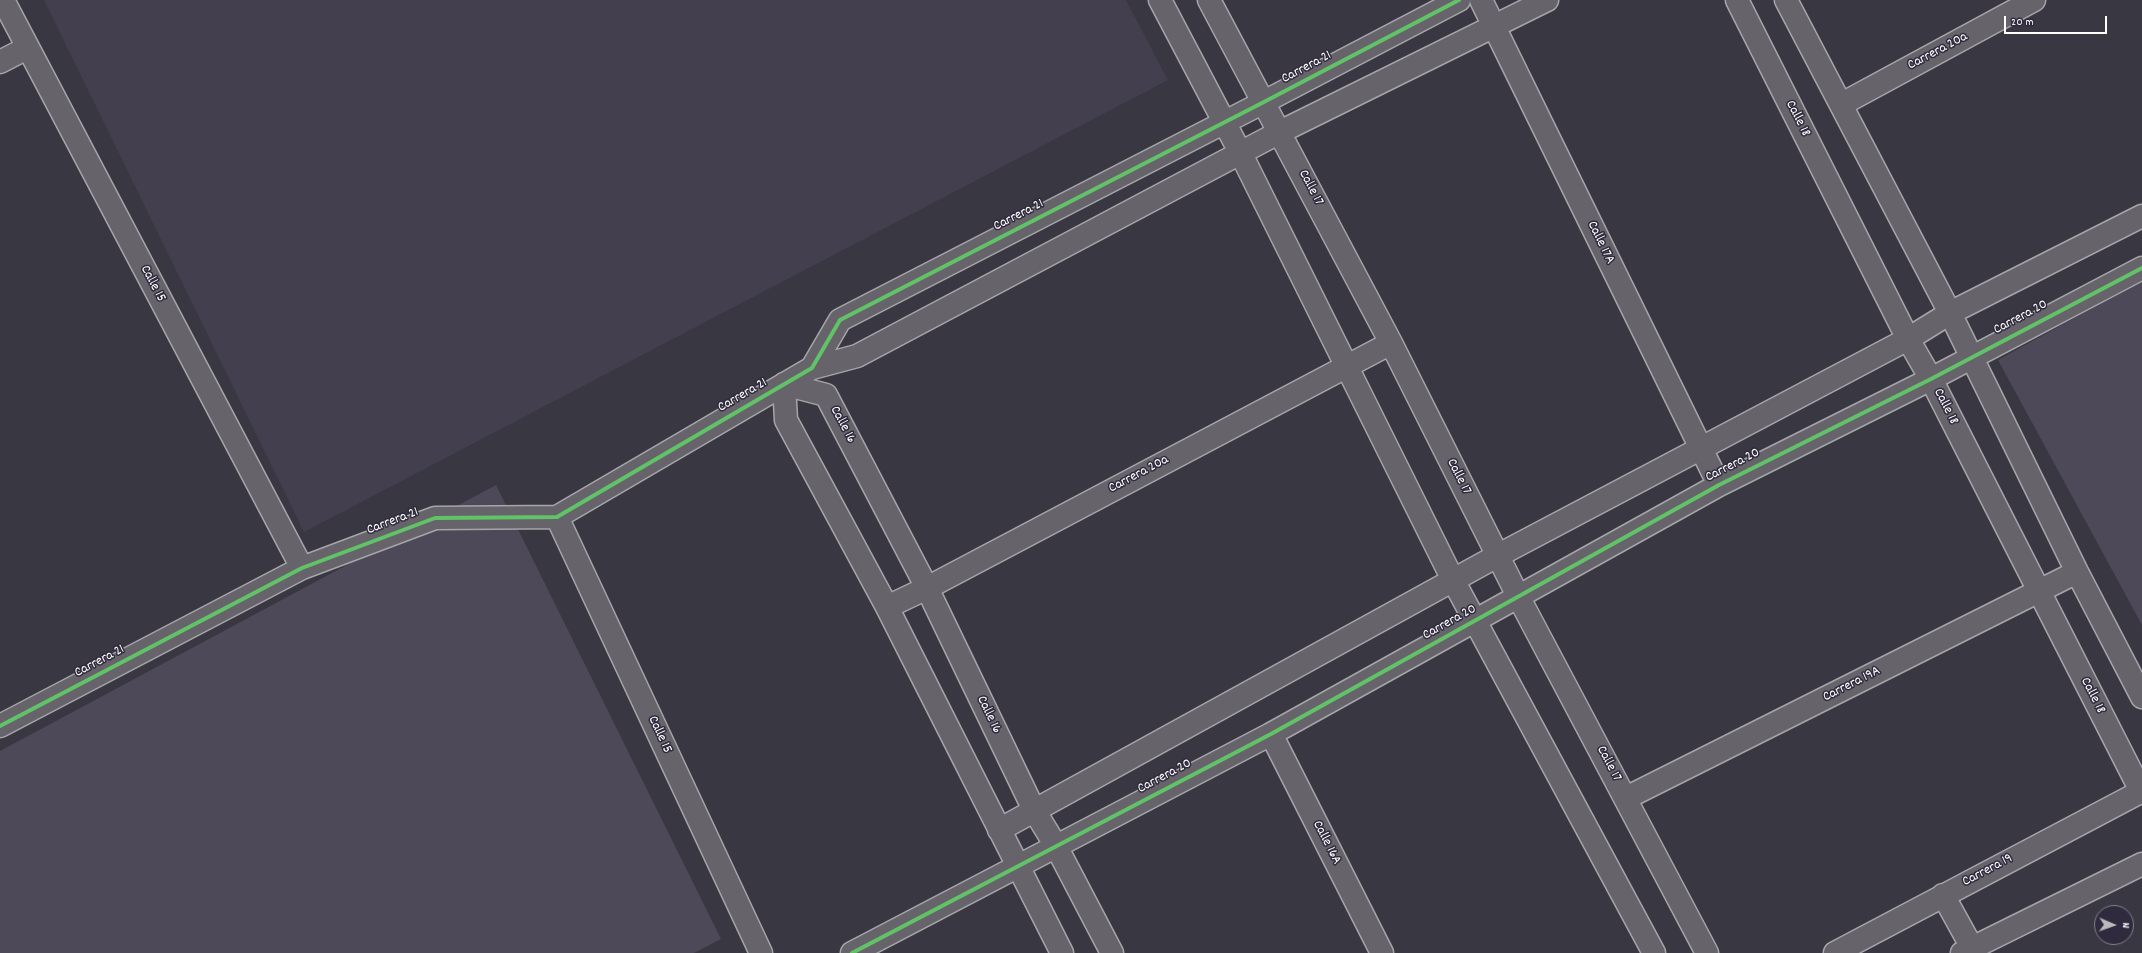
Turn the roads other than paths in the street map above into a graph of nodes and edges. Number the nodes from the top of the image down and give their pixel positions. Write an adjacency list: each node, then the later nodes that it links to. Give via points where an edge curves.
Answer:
1 (3, 0): 11 (street, Calle 15)
2 (1160, 0): 15 (street)
3 (1209, 0): 13 (street, Calle 17)
4 (1459, 0): 13 (street, Carrera 21)
5 (1481, 0): 10 (street, Calle 17A)
6 (1547, 0): 10 (street, Carrera 21)
7 (1737, 0): 21 (street, Calle 18)
8 (1786, 0): 14 (street)
9 (2034, 0): 14 (street, Carrera 20a)
10 (1495, 27): 16 (street, Carrera 21); 28 (street, Calle 17A)
11 (27, 48): 12 (street); 32 (street, Calle 15)
12 (0, 62)
13 (1262, 103): 15 (street, Carrera 21); 16 (street, Calle 17)
14 (1842, 104): 20 (street)
15 (1225, 123): 17 (street); 25 (street, Carrera 21, via 840,320)
16 (1280, 132): 17 (street, Carrera 21); 22 (street, Calle 17)
17 (1241, 154): 24 (street); 25 (street, Carrera 21, via 857,356)
18 (2142, 216): 20 (street)
19 (2142, 268): 23 (street, Carrera 20)
20 (1950, 313): 21 (street); 23 (street)
21 (1908, 339): 26 (street, Calle 18); 28 (street)
22 (1391, 343): 24 (street, Carrera 20a); 31 (street, Calle 17)
23 (1972, 357): 26 (street, Carrera 20); 33 (street)
24 (1346, 365): 34 (street); 35 (street, Carrera 20a)
25 (812, 368): 27 (street, Carrera 21)
26 (1931, 379): 29 (street, Carrera 20); 36 (street, Calle 18)
27 (784, 384): 30 (street, Carrera 21); 35 (street, Calle 16, via 826,396); 38 (street, via 786,420)
28 (1701, 448): 29 (street, Calle 17A); 31 (street)
29 (1719, 485): 37 (street, Carrera 20)
30 (557, 517): 32 (street, Carrera 21, via 435,518); 52 (street, Calle 15)
31 (1497, 556): 34 (street); 37 (street, Calle 17)
32 (302, 568): 41 (street, Carrera 21)
33 (2077, 572): 36 (street, Carrera 19A); 40 (street)
34 (1453, 580): 39 (street); 45 (street)
35 (927, 588): 38 (street, Carrera 20a); 45 (street, Calle 16)
36 (2039, 592): 43 (street, Calle 18); 44 (street, Carrera 19A)
37 (1519, 598): 39 (street, Carrera 20); 44 (street, Calle 17)
38 (887, 607): 46 (street)
39 (1476, 622): 42 (street, Carrera 20); 57 (street)
40 (2142, 697)
41 (0, 726)
42 (1271, 734): 47 (street, Carrera 20); 56 (street, Calle 16A)
43 (2142, 792): 50 (street, Carrera 19)
44 (1626, 798): 58 (street, Calle 17)
45 (1034, 810): 46 (street); 47 (street, Calle 16)
46 (999, 830): 49 (street)
47 (1056, 846): 49 (street, Carrera 20); 55 (street, Calle 16)
48 (2142, 864): 51 (street)
49 (1018, 867): 53 (street, Carrera 20); 54 (street)
50 (1943, 895): 51 (street); 59 (street, Carrera 19)
51 (1970, 951)
52 (761, 953)
53 (852, 953)
54 (1062, 953)
55 (1112, 953)
56 (1382, 953)
57 (1654, 953)
58 (1708, 953)
59 (1835, 953)

